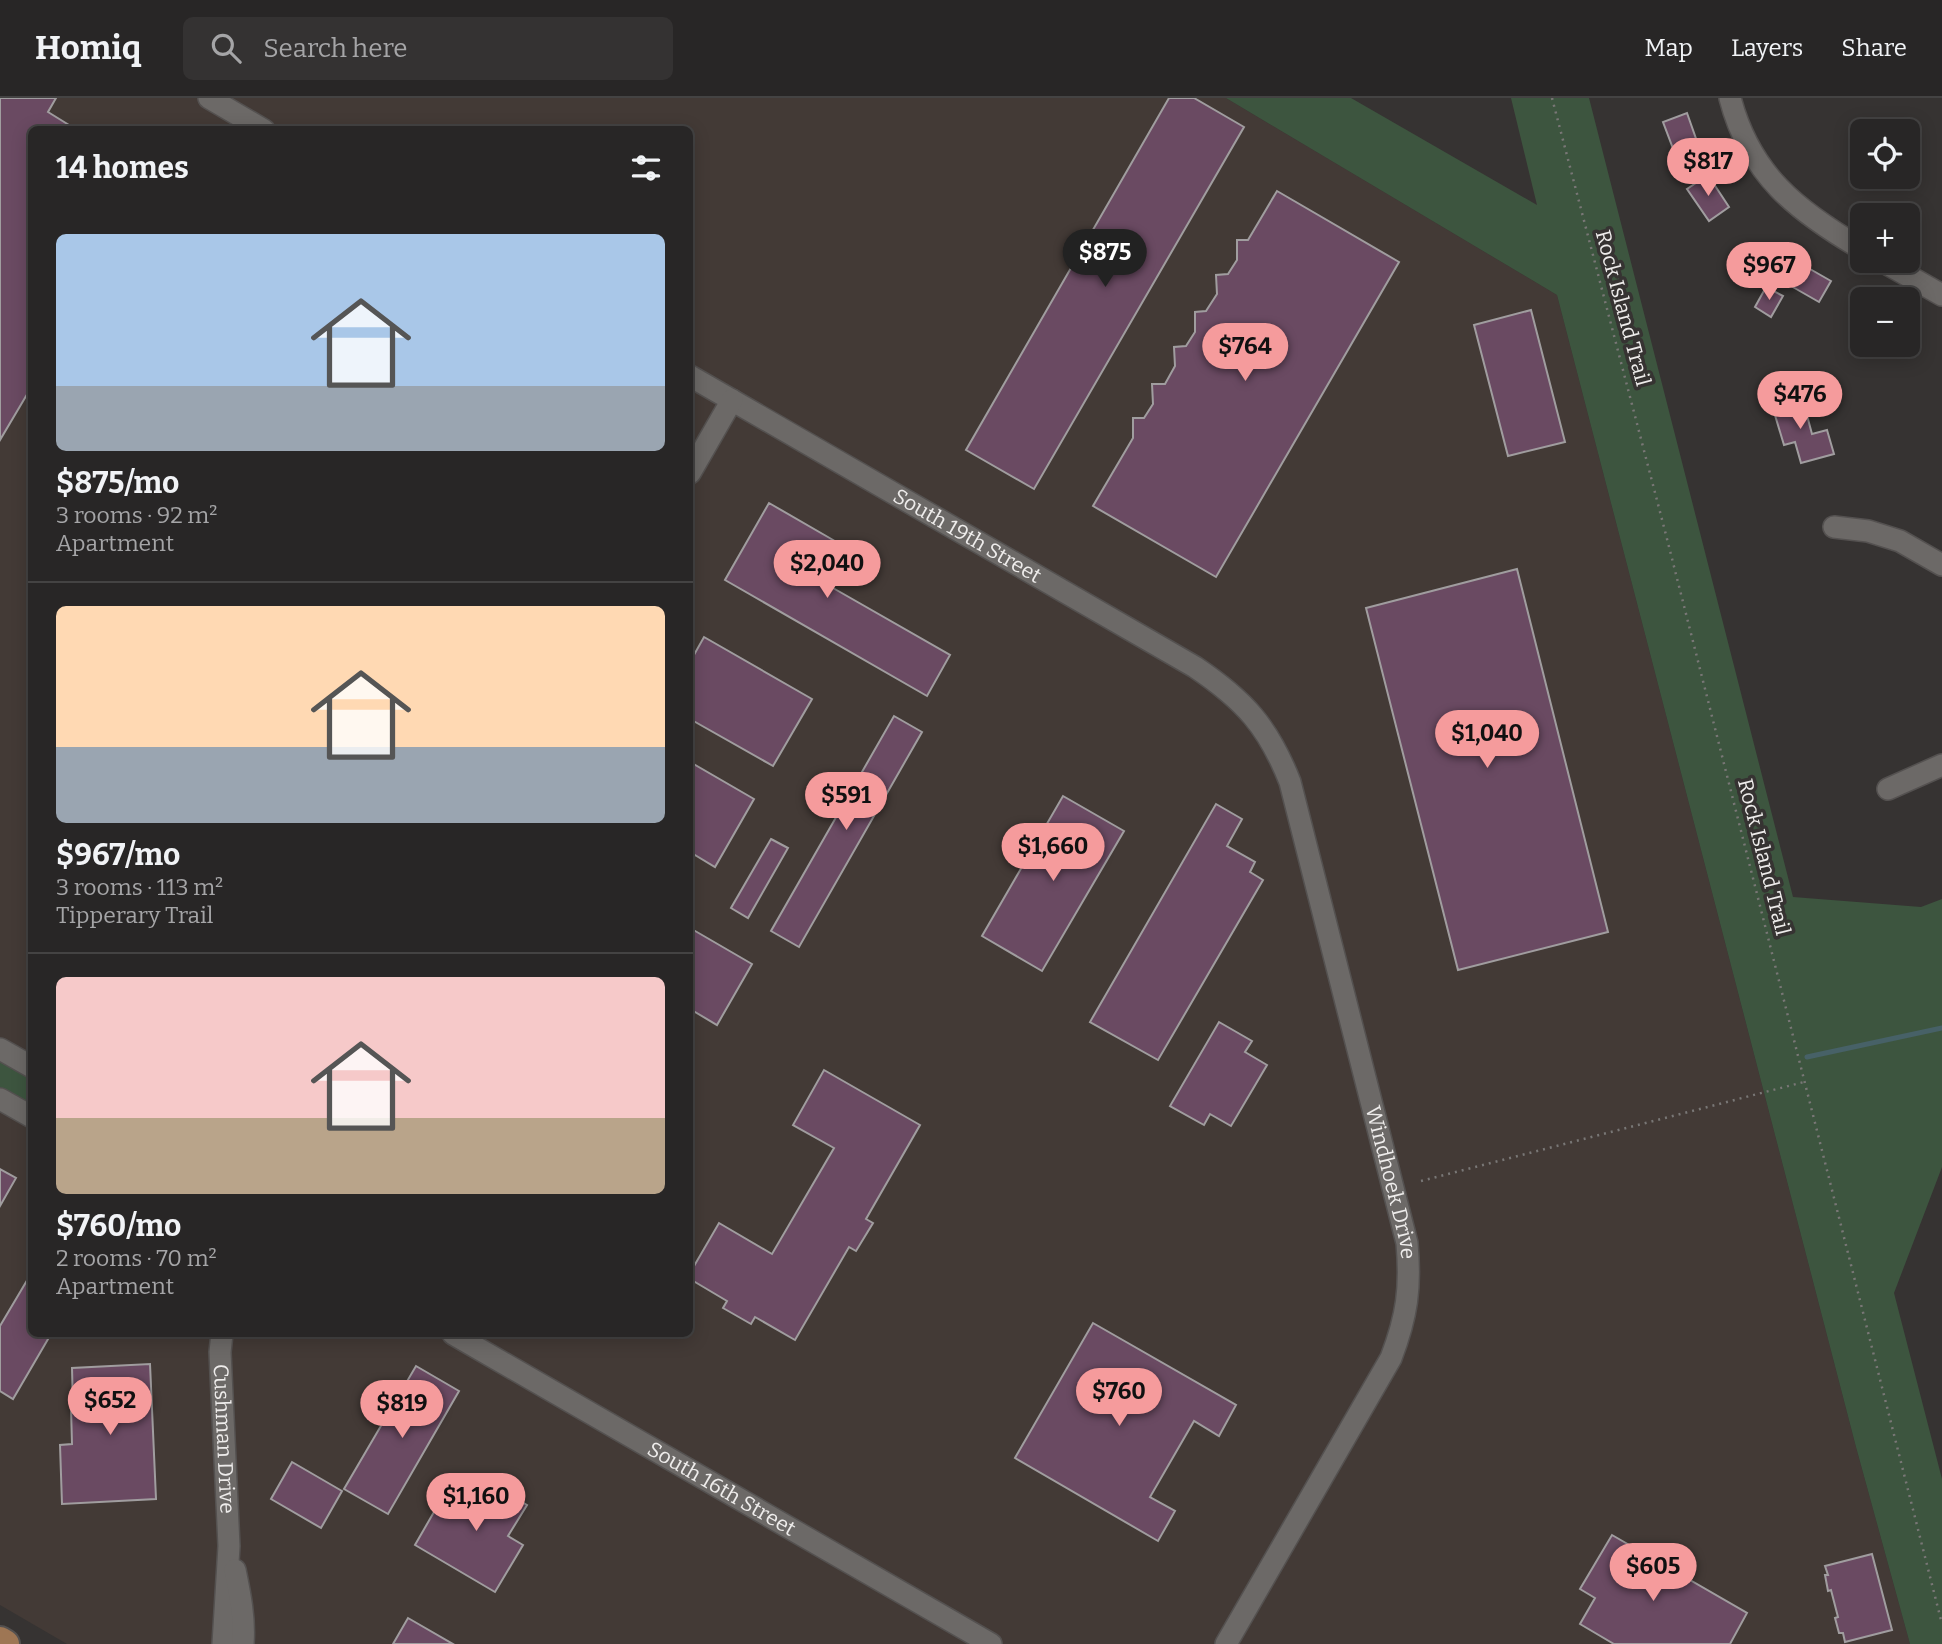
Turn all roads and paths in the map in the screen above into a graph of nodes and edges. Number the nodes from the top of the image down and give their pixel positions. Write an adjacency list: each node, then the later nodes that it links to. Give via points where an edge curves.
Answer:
1 (209, 98): 4 (street)
2 (1552, 98): 18 (path, Rock Island Trail)
3 (1730, 98): 5 (street, via 1746,142 1780,190)
4 (257, 126)
5 (1850, 242)
6 (1903, 273): 7 (street)
7 (1942, 295)
8 (693, 378): 9 (street, South 19th Street)
9 (732, 400): 10 (street); 13 (street, South 19th Street, via 1195,667)
10 (693, 468)
11 (1834, 527): 12 (street, via 1900,541)
12 (1942, 565)
13 (1240, 701): 31 (street, Windhoek Drive, via 1265,731 1290,782 1407,1243 1410,1275 1407,1307 1391,1358)
14 (1942, 765): 15 (street)
15 (1888, 789)
16 (0, 1049): 17 (street)
17 (28, 1065)
18 (1805, 1082): 21 (path); 25 (path, Rock Island Trail)
19 (0, 1098): 20 (street)
20 (28, 1115)
21 (1421, 1181)
22 (222, 1337): 24 (street, Cushman Drive)
23 (458, 1337): 30 (street, South 16th Street)
24 (229, 1546): 28 (street, Cushman Drive); 29 (street, Cushman Drive, via 240,1595)
25 (1942, 1624)
26 (0, 1641): 27 (main road)
27 (5, 1644)
28 (223, 1644)
29 (243, 1644)
30 (991, 1644)
31 (1226, 1644)

